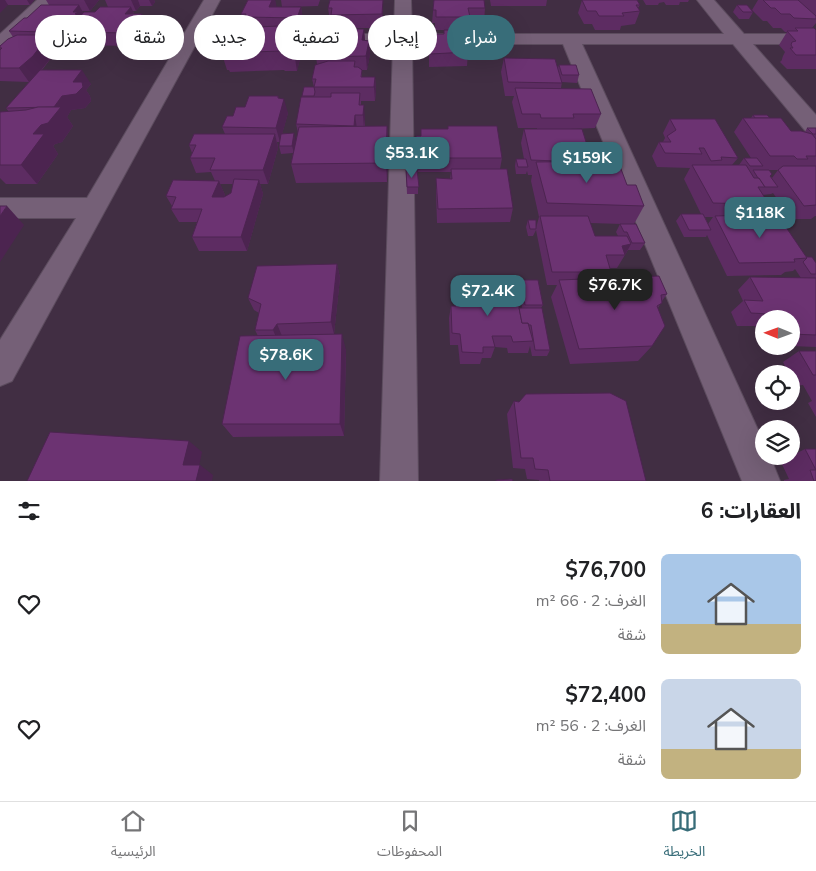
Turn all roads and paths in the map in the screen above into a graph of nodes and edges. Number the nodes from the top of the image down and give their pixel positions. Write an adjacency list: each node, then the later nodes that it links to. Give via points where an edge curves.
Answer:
1 (46, 0): 12 (street)
2 (212, 0): 6 (street)
3 (403, 0): 5 (street)
4 (705, 0): 10 (street)
5 (403, 15)
6 (190, 39): 7 (street); 16 (street)
7 (368, 39)
8 (437, 39): 9 (street)
9 (570, 39): 10 (street); 19 (street)
10 (737, 39): 11 (street); 14 (street)
11 (816, 39)
12 (0, 44)
13 (402, 60): 18 (street)
14 (816, 129)
15 (0, 208): 16 (street)
16 (95, 208): 17 (street)
17 (0, 370)
18 (398, 481)
19 (761, 481)

